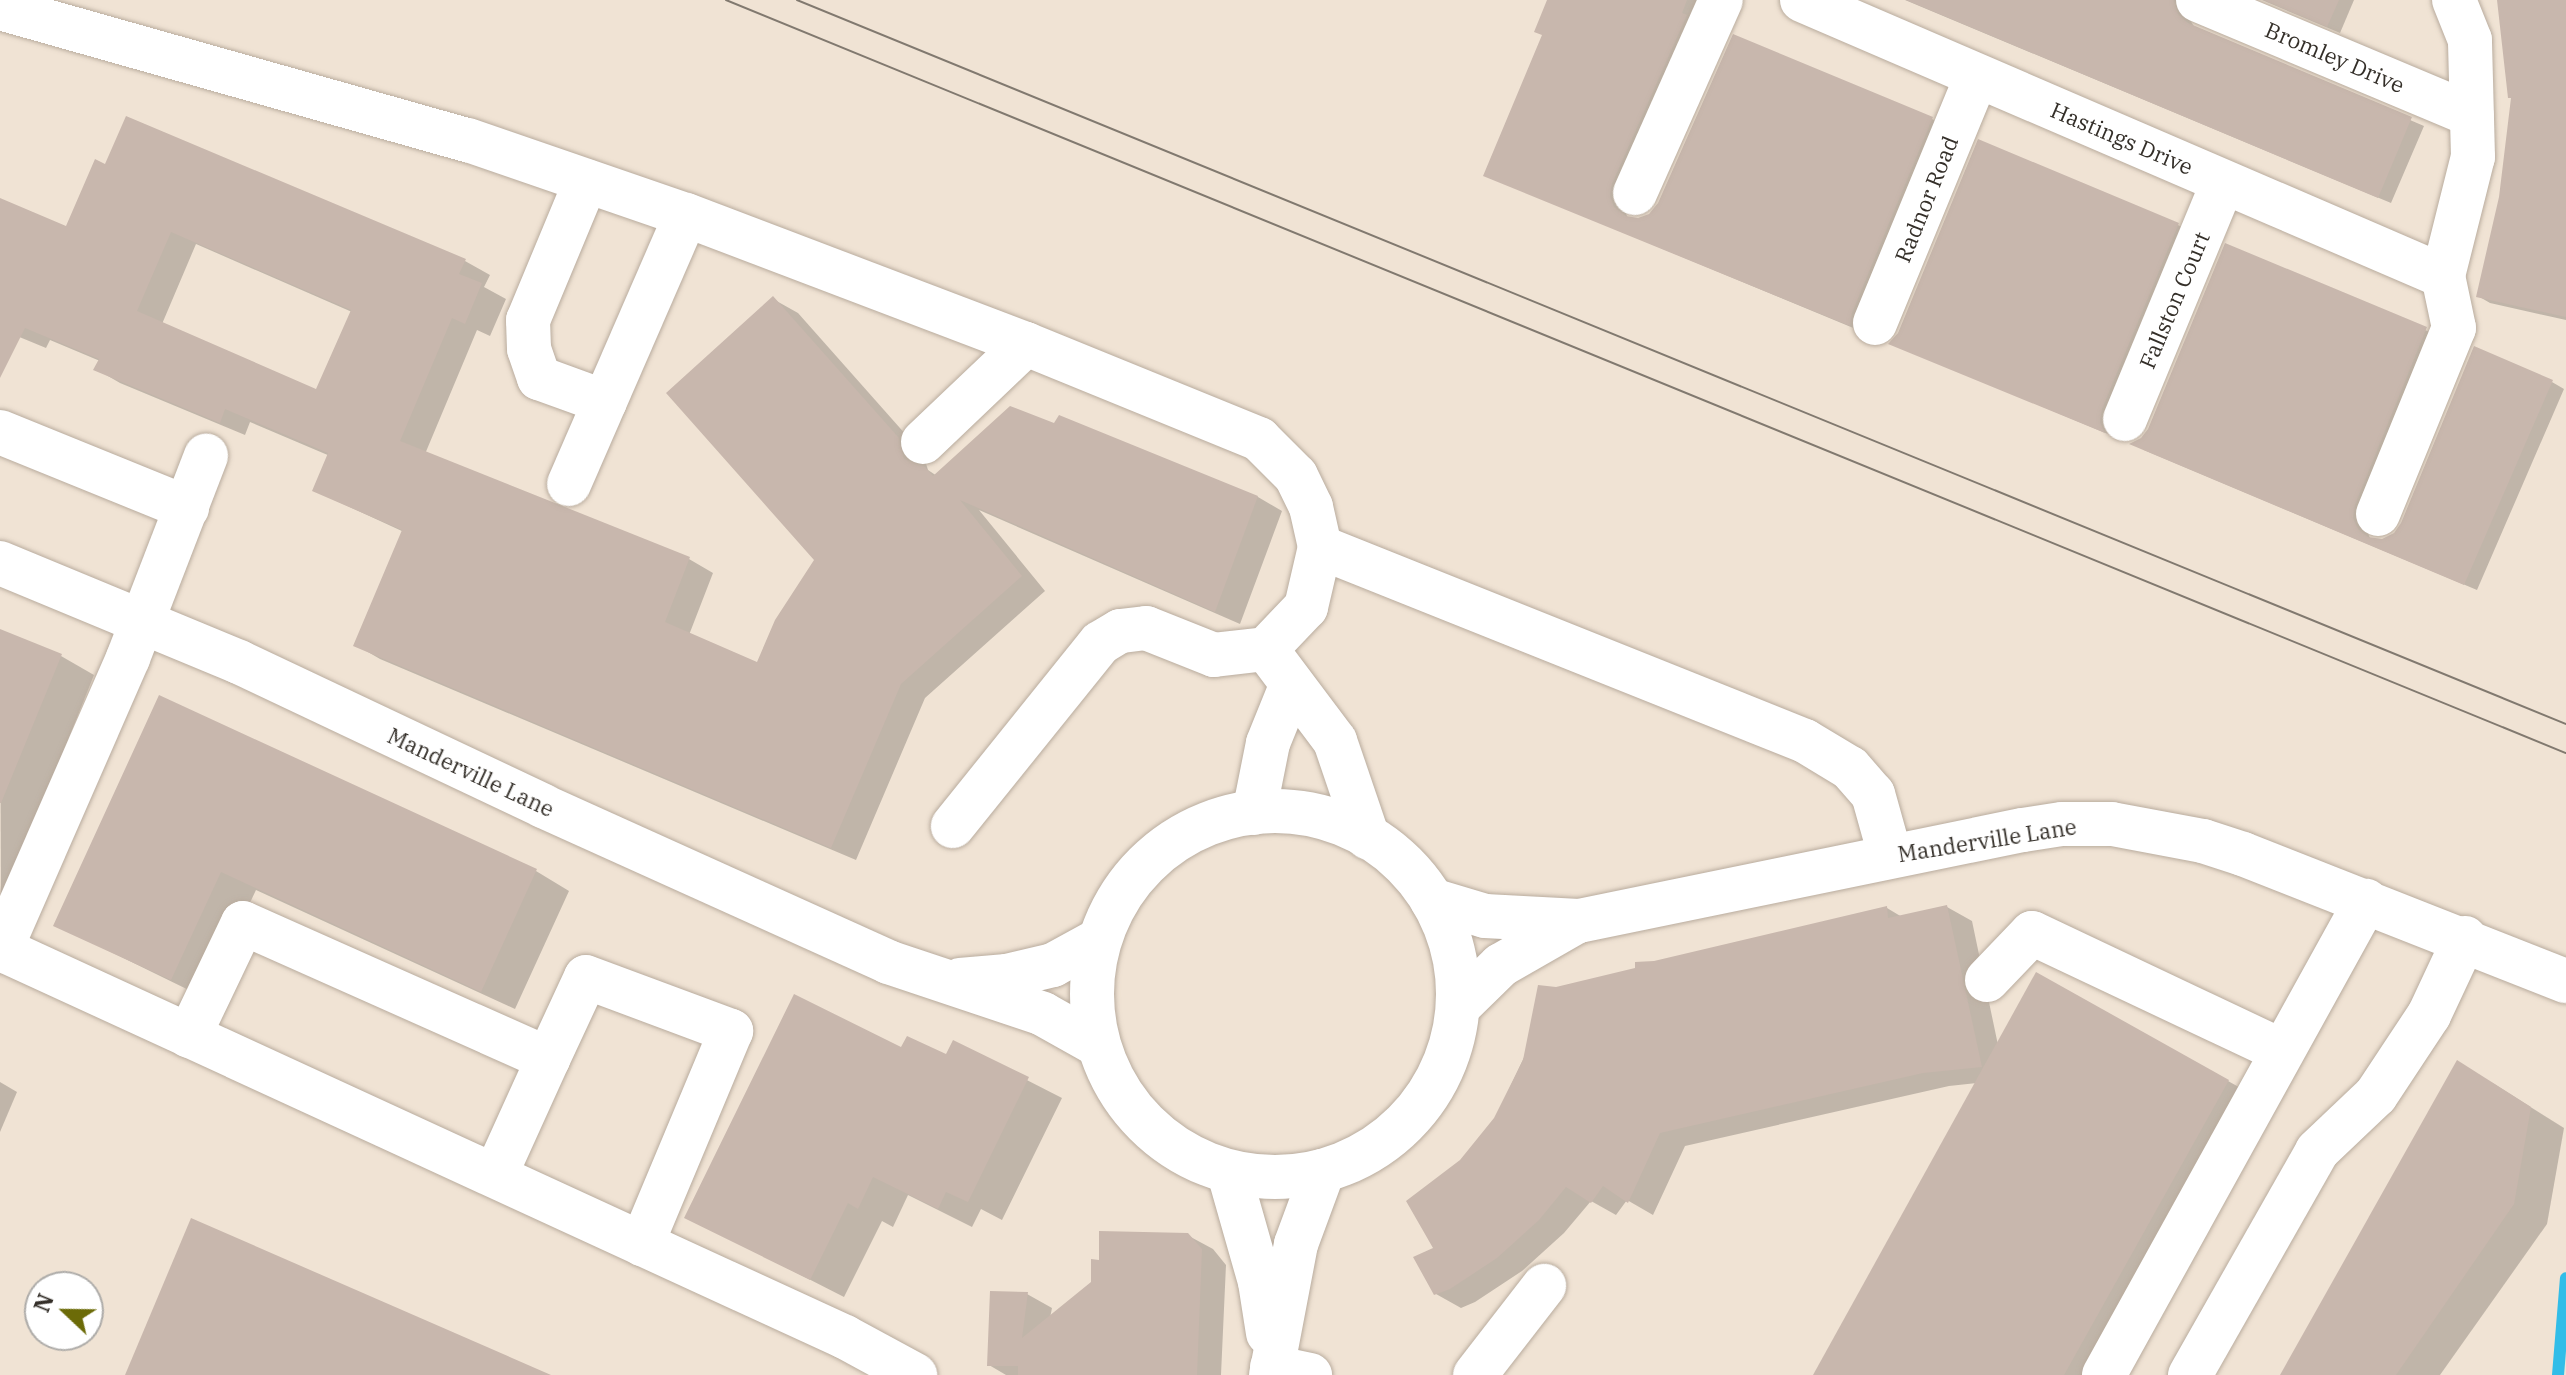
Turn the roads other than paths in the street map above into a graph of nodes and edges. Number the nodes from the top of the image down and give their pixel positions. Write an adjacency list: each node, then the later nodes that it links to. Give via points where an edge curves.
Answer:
1 (1721, 0): 10 (street)
2 (1802, 0): 6 (street, Hastings Drive)
3 (2198, 0): 7 (street, Bromley Drive)
4 (2454, 0): 7 (street, via 2470,40)
5 (0, 8): 8 (street, via 468,140)
6 (1977, 76): 9 (street, Hastings Drive); 13 (street, Radnor Road)
7 (2472, 115): 12 (street, via 2473,157)
8 (586, 181): 11 (street); 15 (street, via 528,320 529,349 539,378)
9 (2223, 182): 12 (street, Hastings Drive); 16 (street, Fallston Court)
10 (1635, 193)
11 (686, 215): 14 (street); 15 (street)
12 (2443, 276): 22 (street, via 2454,328)
13 (1875, 323)
14 (1026, 344): 18 (street); 23 (street, via 1259,439 1296,476 1311,507)
15 (605, 402): 20 (street)
16 (2125, 419)
17 (0, 432): 21 (street)
18 (923, 442)
19 (206, 456): 21 (street)
20 (569, 484)
21 (187, 508): 25 (street)
22 (2378, 514)
23 (1320, 547): 26 (street, via 1306,607); 31 (street, via 1805,741 1850,768 1873,794)
24 (0, 563): 25 (street, Manderville Lane)
25 (142, 621): 37 (street); 40 (street, Manderville Lane, via 888,962)
26 (1266, 649): 27 (street); 29 (street, via 1214,655 1146,628 1120,631 1100,643)
27 (1291, 686): 28 (street, via 1268,743); 30 (street, via 1335,741)
28 (1254, 813): 30 (street, via 1281,810 1337,821); 36 (street, via 1225,817 1173,840 1131,879)
29 (953, 826)
30 (1368, 838): 32 (street, via 1387,848)
31 (1890, 855): 33 (street, Manderville Lane, via 2062,824 2112,824 2203,841); 34 (street, Manderville Lane)
32 (1432, 900): 34 (street, Manderville Lane, via 1485,916); 41 (street, via 1461,966)
33 (2366, 901): 35 (street, Manderville Lane); 44 (street)
34 (1579, 921): 41 (street, Manderville Lane, via 1501,965)
35 (2465, 938): 39 (street, Manderville Lane); 55 (street, via 2429,1015 2376,1095 2317,1151)
36 (1099, 940): 40 (street, Manderville Lane, via 1053,965 1007,976); 43 (street, via 1092,988)
37 (0, 950): 42 (street)
38 (1987, 980): 44 (street, via 2032,933)
39 (2564, 980)
40 (942, 981): 43 (street, Manderville Lane, via 1043,1014)
41 (1462, 1003): 46 (street, via 1448,1051 1424,1101 1385,1141)
42 (189, 1036): 45 (street, via 243,923); 48 (street)
43 (1098, 1045): 47 (street, via 1113,1083 1143,1124 1183,1155)
44 (2282, 1051): 54 (street)
45 (548, 1059): 48 (street); 49 (street, via 586,977 731,1031)
46 (1323, 1171): 47 (street); 51 (street, via 1296,1244)
47 (1229, 1173): 51 (street)
48 (495, 1176): 49 (street)
49 (642, 1244): 52 (street)
50 (1544, 1286): 53 (street)
51 (1284, 1372)
52 (915, 1375)
53 (1475, 1375)
54 (2104, 1375)
55 (2190, 1375)

